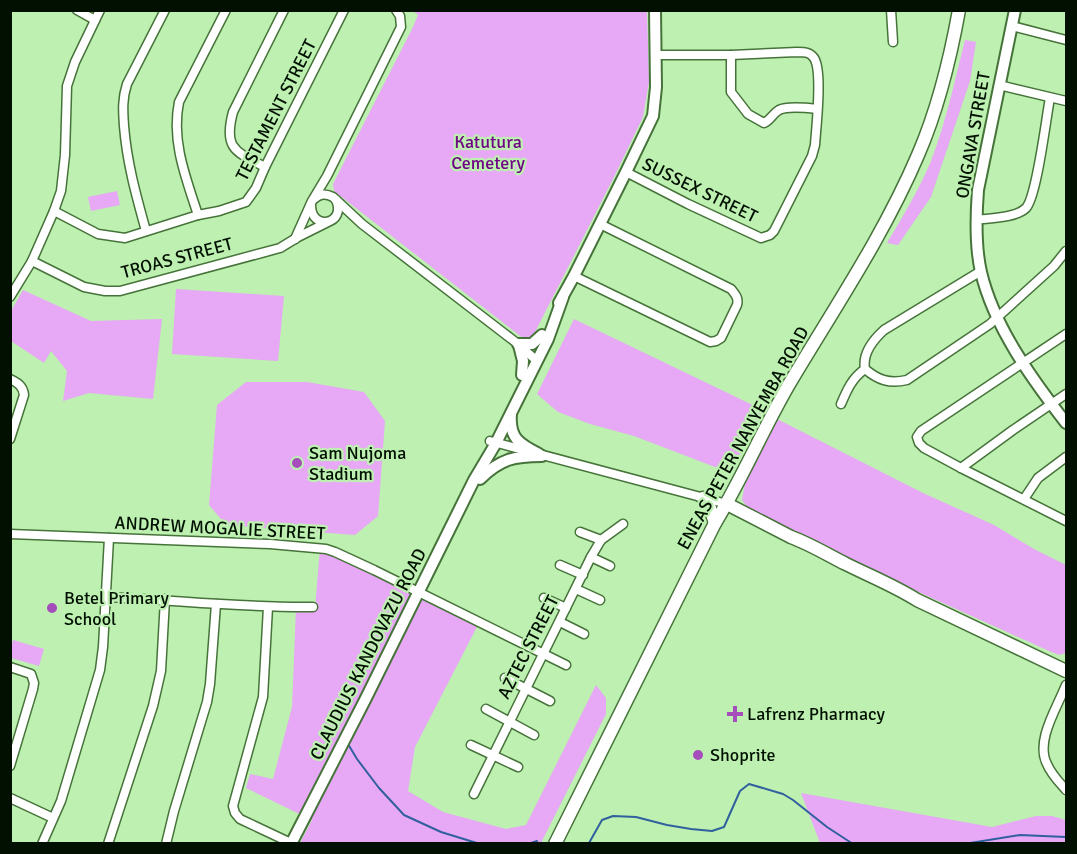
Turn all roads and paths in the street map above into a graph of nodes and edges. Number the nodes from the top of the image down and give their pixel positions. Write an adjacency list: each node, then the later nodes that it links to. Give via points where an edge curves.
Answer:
1 (77, 10): 12 (street)
2 (100, 10): 12 (street)
3 (165, 10): 34 (street, via 123,97 126,152)
4 (226, 10): 28 (street, via 179,102 177,114 183,168)
5 (284, 10): 22 (street, via 231,120 234,149)
6 (344, 10): 22 (street, TESTAMENT STREET)
7 (396, 10): 24 (street, via 401,27)
8 (655, 10): 16 (street, CLAUDIUS KANDOVAZU ROAD)
9 (891, 10): 15 (street)
10 (959, 10): 64 (main road, ENEAS PETER NANYEMBA ROAD, via 940,95 907,179 871,250 786,389)
11 (1015, 10): 13 (street, ONGAVA STREET)
12 (95, 20): 27 (street, via 67,86 64,173)
13 (1012, 26): 14 (street); 18 (street, ONGAVA STREET)
14 (1066, 40)
15 (892, 42)
16 (656, 55): 17 (street, SUSSEX STREET); 23 (street, CLAUDIUS KANDOVAZU ROAD, via 653,116)
17 (731, 55): 21 (street, SUSSEX STREET, via 807,52 814,58 818,74); 21 (street, via 732,92 748,114 764,123 779,110)
18 (999, 85): 19 (street); 30 (street, ONGAVA STREET, via 978,190)
19 (1050, 98): 20 (street); 30 (street, via 1036,178 1026,208 1016,214)
20 (1066, 101)
21 (817, 109): 23 (street, SUSSEX STREET, via 812,156 774,231 761,238)
22 (265, 167): 28 (street, TESTAMENT STREET, via 246,202)
23 (626, 172): 33 (street, CLAUDIUS KANDOVAZU ROAD)
24 (324, 181): 25 (street); 26 (street)
25 (332, 197): 26 (street, via 322,195); 29 (street, via 339,208); 32 (street)
26 (312, 202): 31 (street, via 315,219); 35 (street)
27 (54, 211): 34 (street, TESTAMENT STREET, via 102,235 125,238); 37 (street)
28 (198, 215): 34 (street, TESTAMENT STREET)
29 (336, 216): 31 (street); 32 (street, via 347,215)
30 (976, 220): 38 (street, ONGAVA STREET)
31 (328, 222): 35 (street, TROAS STREET)
32 (362, 224): 45 (street)
33 (600, 224): 39 (street, CLAUDIUS KANDOVAZU ROAD); 39 (street, via 731,289 738,301 721,338 710,342)
34 (146, 231)
35 (295, 240): 37 (street, TROAS STREET, via 280,249 120,291 84,287)
36 (1066, 251): 42 (street)
37 (32, 261): 40 (street)
38 (981, 271): 42 (street, ONGAVA STREET); 48 (street, via 884,330 867,352)
39 (574, 276): 41 (street, CLAUDIUS KANDOVAZU ROAD)
40 (10, 297)
41 (563, 297): 44 (street, CLAUDIUS KANDOVAZU ROAD); 46 (street, CLAUDIUS KANDOVAZU ROAD, via 548,339)
42 (998, 317): 47 (street, ONGAVA STREET); 48 (street, via 907,380 886,381)
43 (1066, 333): 47 (street)
44 (542, 335): 45 (street, via 532,345); 46 (street, CLAUDIUS KANDOVAZU ROAD)
45 (519, 345): 46 (street); 49 (street, via 524,361)
46 (534, 359): 49 (street, CLAUDIUS KANDOVAZU ROAD); 54 (street, CLAUDIUS KANDOVAZU ROAD)
47 (1023, 363): 53 (street, ONGAVA STREET); 60 (street, via 918,436 924,448)
48 (865, 369): 52 (street, via 848,387)
49 (522, 375): 57 (street, CLAUDIUS KANDOVAZU ROAD)
50 (10, 379): 56 (street, via 21,386 24,395)
51 (1066, 394): 53 (street)
52 (841, 404)
53 (1052, 404): 55 (street, ONGAVA STREET); 60 (street)
54 (512, 411): 57 (street, CLAUDIUS KANDOVAZU ROAD); 58 (street, via 513,435 524,447)
55 (1066, 423)
56 (10, 439)
57 (493, 442): 58 (street); 61 (street, CLAUDIUS KANDOVAZU ROAD)
58 (542, 456): 61 (street, via 506,460 479,479); 62 (street)
59 (1066, 457): 63 (street, via 1038,478)
60 (961, 468): 63 (street)
61 (465, 498): 77 (street, CLAUDIUS KANDOVAZU ROAD)
62 (703, 498): 64 (street); 66 (main road)
63 (1024, 499): 65 (street)
64 (727, 504): 66 (main road, ENEAS PETER NANYEMBA ROAD); 90 (main road, via 846,570)
65 (1066, 521)
66 (716, 523): 111 (main road, ENEAS PETER NANYEMBA ROAD)
67 (623, 524): 71 (street, AZTEC STREET)
68 (580, 532): 71 (street)
69 (10, 534): 70 (street, ANDREW MOGALIE STREET)
70 (109, 538): 77 (street, ANDREW MOGALIE STREET, via 320,548 344,555); 78 (street)
71 (601, 540): 72 (street, AZTEC STREET)
72 (591, 557): 74 (street); 75 (street, AZTEC STREET)
73 (560, 565): 75 (street)
74 (610, 566)
75 (583, 575): 76 (street, AZTEC STREET)
76 (576, 589): 81 (street); 85 (street, AZTEC STREET)
77 (418, 592): 88 (street, ANDREW MOGALIE STREET); 110 (street, CLAUDIUS KANDOVAZU ROAD)
78 (107, 597): 80 (street); 106 (street, via 100,670)
79 (544, 598): 85 (street)
80 (165, 599): 82 (street); 108 (street, via 157,689)
81 (600, 600)
82 (216, 604): 83 (street); 109 (street, via 207,702)
83 (268, 607): 84 (street); 110 (street, via 263,697 233,806 240,819)
84 (313, 607)
85 (566, 608): 86 (street, AZTEC STREET)
86 (560, 622): 87 (street); 88 (street, AZTEC STREET)
87 (584, 634)
88 (543, 654): 89 (street, ANDREW MOGALIE STREET); 94 (street, AZTEC STREET)
89 (566, 665)
90 (1063, 666)
91 (10, 667): 101 (street, via 30,674 34,683)
92 (505, 678): 94 (street)
93 (1066, 686): 103 (street, via 1045,734 1043,753 1046,764)
94 (527, 689): 95 (street); 97 (street, AZTEC STREET)
95 (550, 700)
96 (486, 709): 97 (street)
97 (509, 723): 98 (street); 100 (street, AZTEC STREET)
98 (534, 735)
99 (471, 746): 100 (street)
100 (493, 756): 102 (street); 104 (street, AZTEC STREET)
101 (10, 766)
102 (518, 767)
103 (1066, 790)
104 (474, 794)
105 (10, 798): 106 (street)
106 (53, 818): 107 (street)
107 (42, 843)
108 (108, 843)
109 (166, 843)
110 (291, 843)
111 (555, 843)

